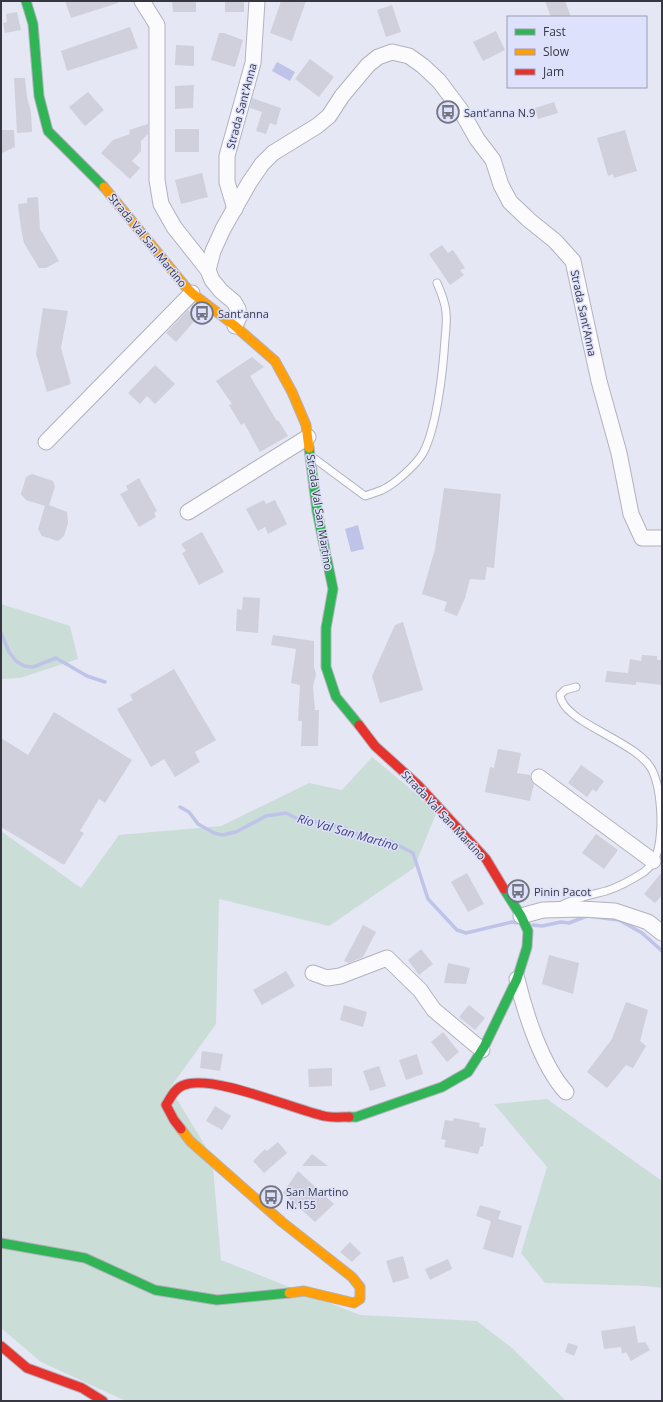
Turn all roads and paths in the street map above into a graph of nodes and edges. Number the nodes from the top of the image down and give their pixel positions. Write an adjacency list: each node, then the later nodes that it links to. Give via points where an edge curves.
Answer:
1 (26, 1): 7 (street, Strada Val San Martino, via 34,24 39,96 48,131 110,193)
2 (142, 1): 5 (street, via 157,25 157,180 161,204 174,227)
3 (257, 1): 4 (street, Strada Sant'Anna, via 253,63 227,156 227,182)
4 (235, 209): 5 (street, Strada Sant'Anna, via 212,251); 13 (street, Strada Sant'Anna, via 248,183 262,164 273,153 329,116 342,96 378,57 392,52 409,56 424,66 460,109 477,140 493,160 510,202 555,241 573,261 599,381 619,452 631,514 642,538)
5 (208, 270): 8 (street, via 212,280 238,309 239,317)
6 (437, 283): 11 (lane, via 444,298 446,313 444,353 435,414 423,453 397,480 384,489 365,496)
7 (192, 293): 8 (street, Strada Val San Martino); 10 (street)
8 (235, 326): 9 (street, Strada Val San Martino, via 274,362 292,392 306,425)
9 (308, 437): 11 (street, Strada Val San Martino); 12 (street)
10 (46, 442)
11 (310, 455): 18 (street, Strada Val San Martino, via 333,589 326,628 326,667 336,697 375,746 418,785 486,859)
12 (188, 512)
13 (662, 538)
14 (576, 687): 16 (lane, via 565,690 560,695 564,705 598,730 644,758 653,771 661,810 660,842)
15 (539, 777): 16 (street)
16 (653, 861): 17 (lane, via 644,871 626,882 568,902)
17 (555, 910): 18 (street, via 543,910); 19 (street, via 615,911 648,922)
18 (521, 916): 21 (street, Strada Val San Martino, via 528,931 527,947)
19 (662, 933)
20 (313, 973): 22 (street, via 327,978 340,976 387,958 420,990 434,1010)
21 (517, 979): 22 (street, Strada Val San Martino); 23 (street, via 529,1021 543,1055)
22 (482, 1050): 24 (street, Strada Val San Martino, via 468,1072 442,1088 356,1117 326,1117 225,1086 199,1083 184,1085 173,1093 166,1105 190,1141 282,1222 352,1277 360,1287 360,1299 354,1304 304,1291 217,1300 154,1290 85,1258)
23 (566, 1092)
24 (1, 1244)
25 (1, 1346): 26 (street, via 27,1368 82,1388)
26 (103, 1401)

